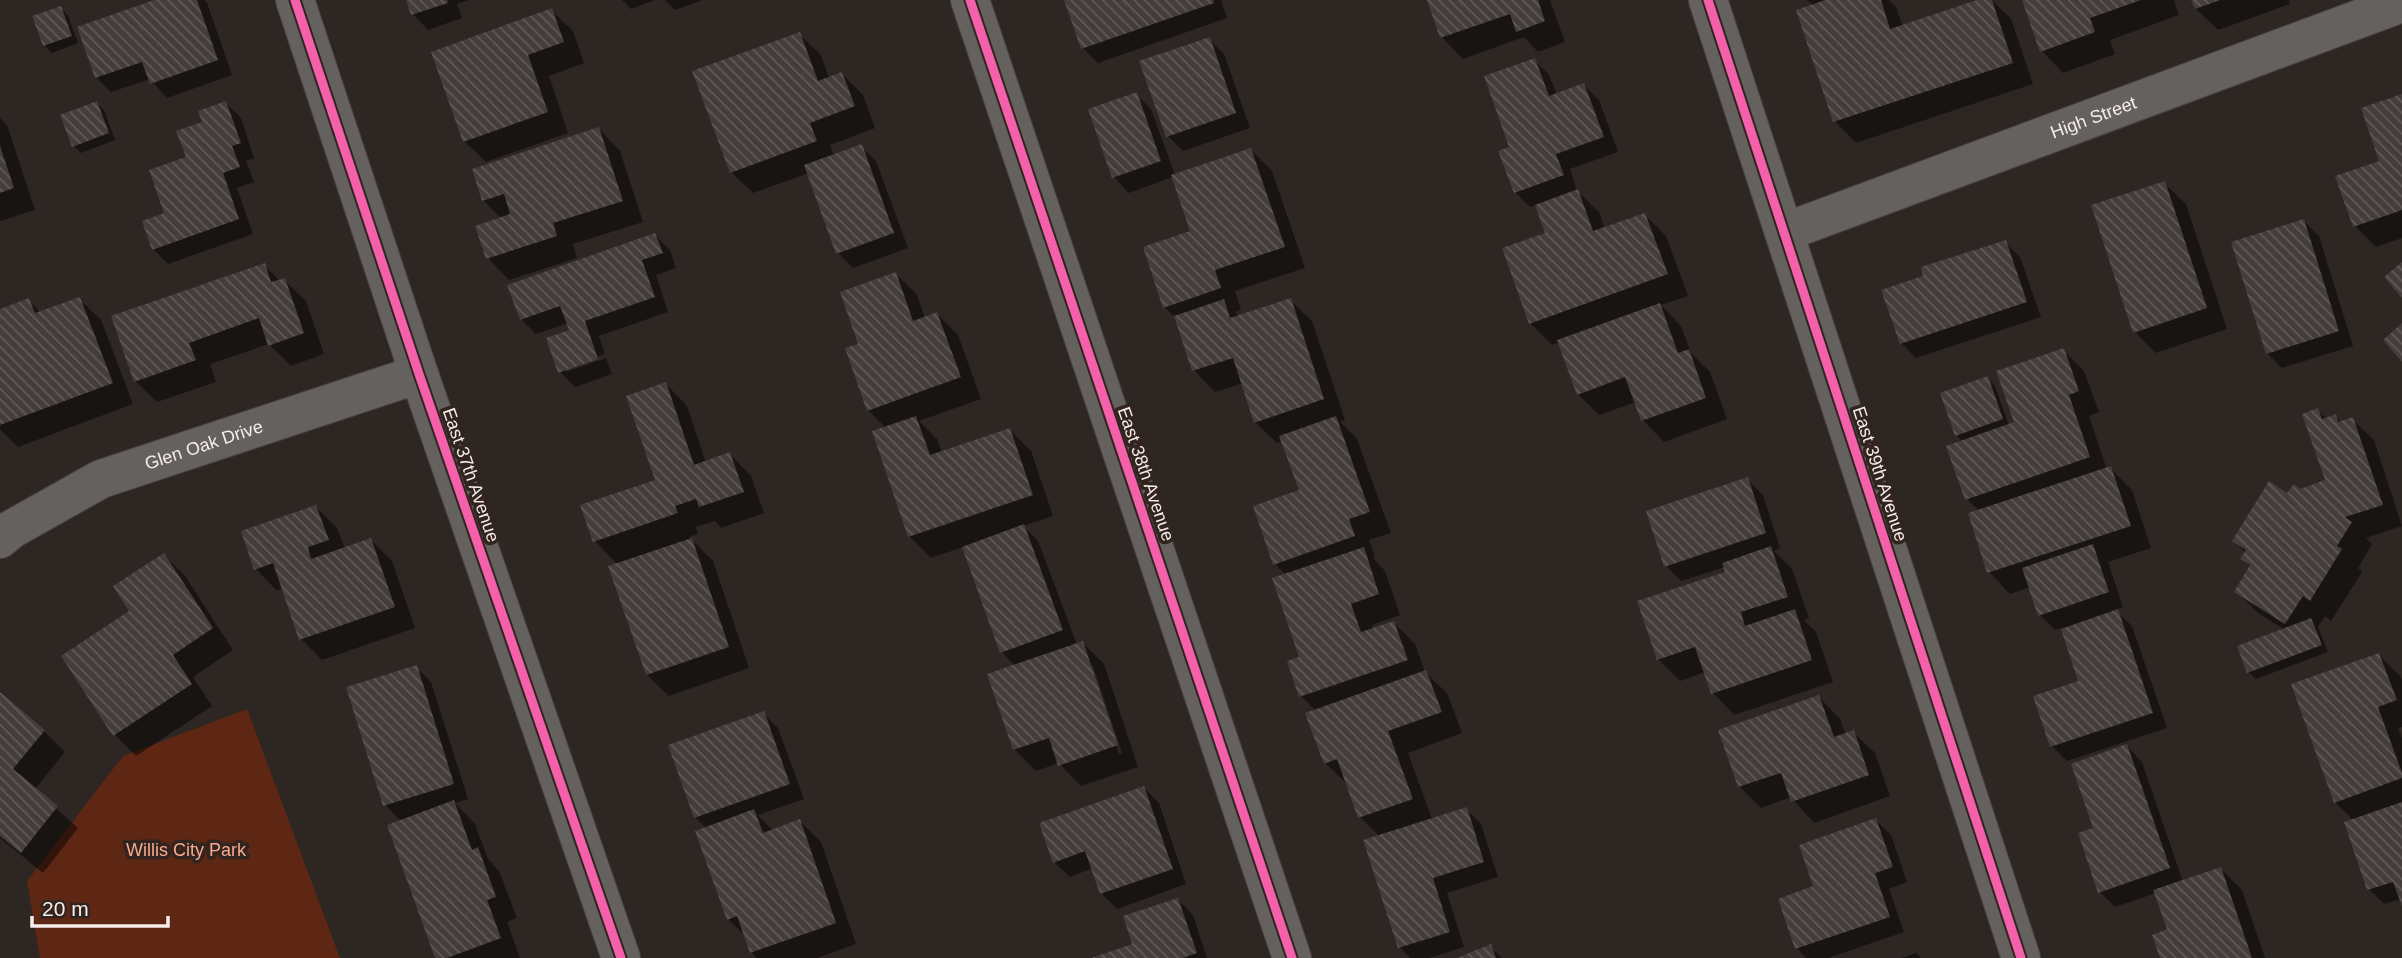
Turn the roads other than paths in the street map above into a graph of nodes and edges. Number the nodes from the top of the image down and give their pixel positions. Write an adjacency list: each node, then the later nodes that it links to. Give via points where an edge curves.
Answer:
1 (295, 0): 6 (street, East 37th Avenue)
2 (970, 0): 9 (street, East 38th Avenue)
3 (1708, 0): 5 (street, East 39th Avenue)
4 (2402, 3): 5 (street, High Street)
5 (1785, 232): 10 (street, East 39th Avenue)
6 (419, 374): 7 (street, Glen Oak Drive, via 101,480); 8 (street, East 37th Avenue)
7 (0, 539)
8 (621, 958)
9 (1292, 958)
10 (2021, 958)

